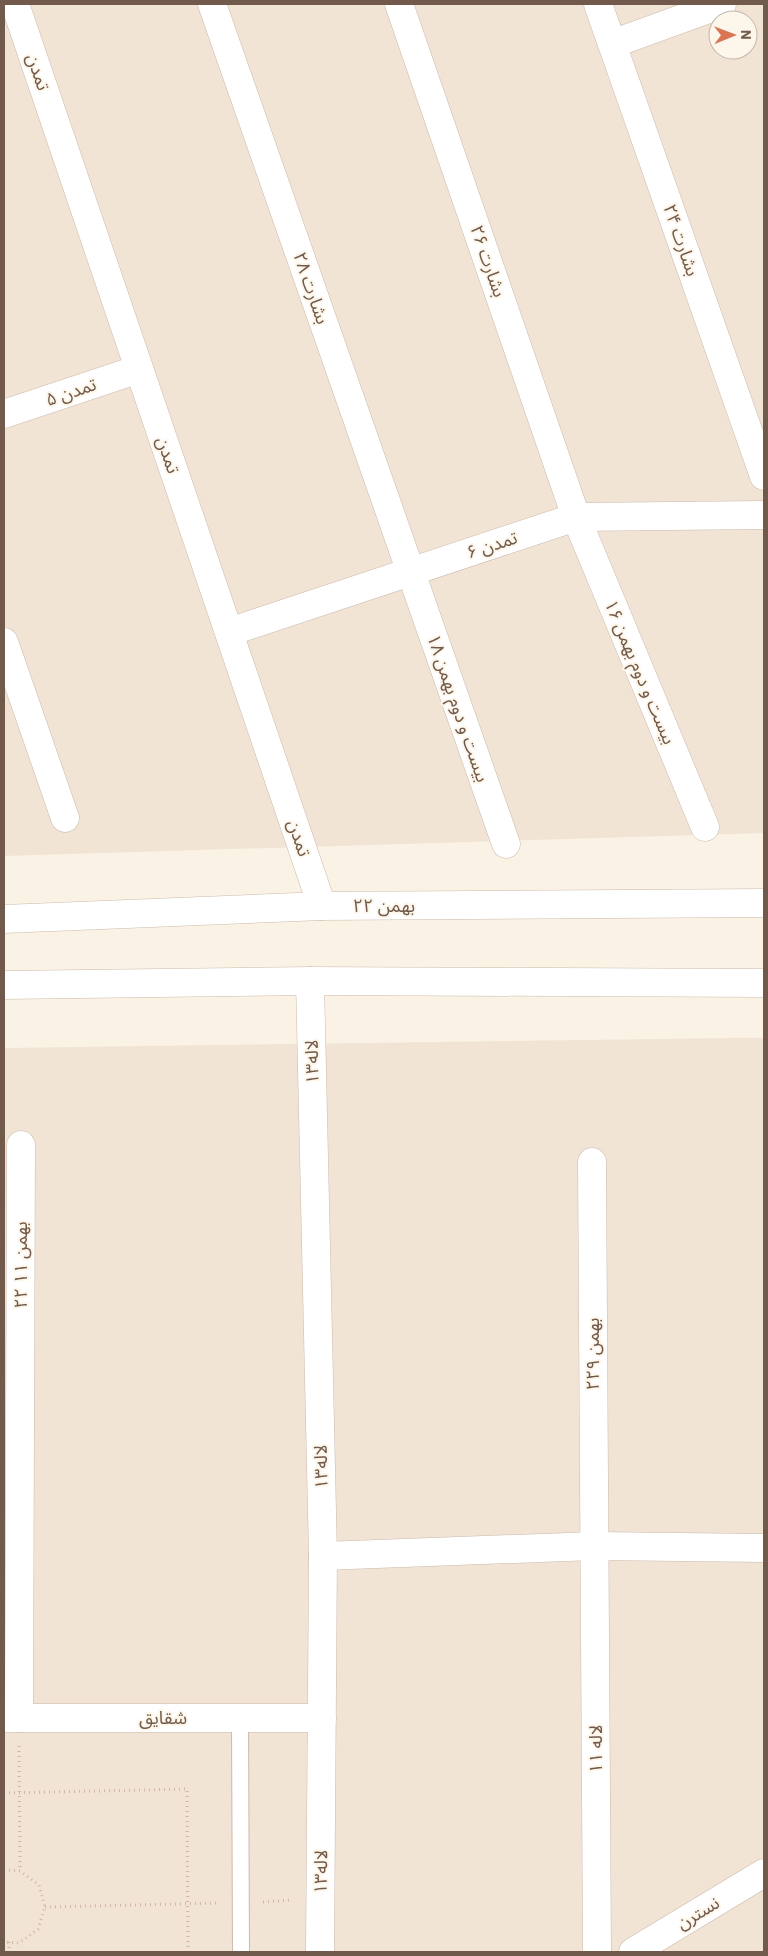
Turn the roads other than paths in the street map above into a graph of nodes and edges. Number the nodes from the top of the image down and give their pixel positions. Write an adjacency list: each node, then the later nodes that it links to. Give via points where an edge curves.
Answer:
1 (15, 4): 7 (street, تمدن)
2 (212, 4): 12 (street, بشارت ۲۸)
3 (400, 4): 11 (street, بشارت ۲۶)
4 (598, 4): 6 (street, بشارت ۲۴)
5 (722, 4): 6 (street)
6 (612, 44): 9 (street, بشارت ۲۴)
7 (139, 369): 8 (street, تمدن ۵); 13 (street, تمدن)
8 (4, 414)
9 (764, 476)
10 (764, 515): 11 (street, تمدن ۶)
11 (576, 517): 12 (street, تمدن ۶); 16 (street, بیست و دوم بهمن ۱۶)
12 (411, 572): 13 (street, تمدن ۶); 17 (street, بیست و دوم بهمن ۱۸)
13 (229, 632): 19 (street, تمدن)
14 (4, 642): 15 (street)
15 (65, 818)
16 (705, 827)
17 (506, 844)
18 (764, 903): 19 (street, ۲۲ بهمن)
19 (322, 906): 20 (street, ۲۲ بهمن)
20 (4, 918)
21 (310, 981): 22 (street); 23 (street); 29 (street, لاله۱۳)
22 (764, 983)
23 (4, 986)
24 (21, 1145): 26 (street, ۲۲ بهمن ۱۱)
25 (592, 1162): 27 (street, ۲۲بهمن ۹)
26 (12, 1384): 30 (street, ۲۲ بهمن ۱۱)
27 (594, 1546): 28 (street); 29 (street); 37 (street, لاله ۱۱)
28 (764, 1548)
29 (323, 1556): 31 (street, لاله۱۳)
30 (11, 1718): 32 (street, شقايق)
31 (322, 1718): 32 (street, شقايق); 36 (street, لاله۱۳)
32 (240, 1719): 35 (lane)
33 (764, 1874): 34 (street, نسترن)
34 (640, 1950)
35 (241, 1952)
36 (320, 1952)
37 (597, 1952)

